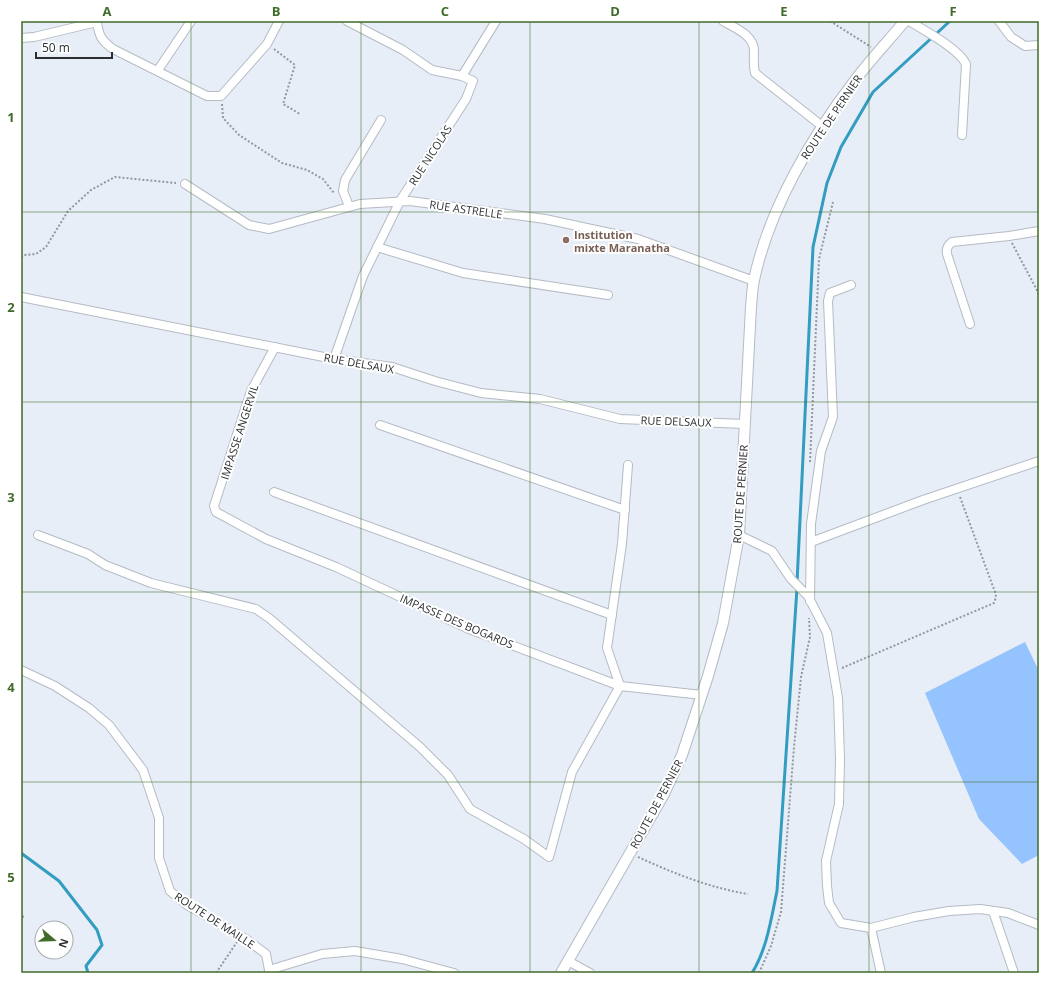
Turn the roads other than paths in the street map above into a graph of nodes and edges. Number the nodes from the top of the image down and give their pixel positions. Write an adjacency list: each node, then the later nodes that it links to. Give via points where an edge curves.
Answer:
1 (97, 21): 10 (street); 12 (street, via 99,34 104,42 113,49)
2 (191, 21): 12 (street)
3 (279, 21): 12 (street, via 267,44 221,96 207,96)
4 (347, 21): 13 (street, via 403,50 432,70)
5 (496, 21): 13 (street)
6 (723, 21): 15 (street, via 743,32 754,46 755,73)
7 (905, 21): 15 (street, ROUTE DE PERNIER, via 856,79)
8 (909, 21): 16 (street, via 964,59 966,64)
9 (999, 21): 11 (street, via 1011,37 1025,46)
10 (21, 38)
11 (1039, 44)
12 (158, 70)
13 (462, 76): 18 (street, RUE NICOLAS, via 473,81 466,99)
14 (381, 120): 19 (street, via 345,180 343,191)
15 (822, 126): 22 (street, ROUTE DE PERNIER, via 804,155 778,210 764,244)
16 (962, 135)
17 (185, 184): 19 (street, RUE ASTRELLE, via 249,225 269,228)
18 (400, 201): 19 (street, RUE ASTRELLE); 21 (street, RUE NICOLAS); 22 (street, RUE ASTRELLE, via 602,230 638,239)
19 (349, 206)
20 (1039, 230): 26 (street, via 952,242 948,246 947,254)
21 (377, 247): 24 (street, via 463,273); 28 (street, RUE NICOLAS, via 363,276)
22 (754, 281): 29 (street, ROUTE DE PERNIER)
23 (851, 285): 38 (street, via 830,293 828,301 833,417 819,465)
24 (608, 295)
25 (21, 297): 27 (street, RUE DELSAUX)
26 (970, 324)
27 (275, 347): 28 (street, RUE DELSAUX); 35 (street, IMPASSE ANGERVIL, via 250,391 214,506 216,512)
28 (334, 359): 29 (street, RUE DELSAUX, via 392,367 481,393 540,399 620,419)
29 (745, 424): 37 (street, ROUTE DE PERNIER)
30 (380, 425): 34 (street)
31 (1039, 461): 38 (street)
32 (628, 466): 34 (street)
33 (274, 492): 40 (street)
34 (624, 510): 40 (street)
35 (223, 516): 42 (street, IMPASSE DES BOGARDS, via 266,538 336,567 469,629)
36 (38, 535): 42 (street, via 88,554 105,565 151,583 256,609 420,747 448,775 470,809 549,857 572,772)
37 (739, 535): 39 (street, via 772,551 791,579); 43 (street, ROUTE DE PERNIER, via 723,623)
38 (811, 542): 39 (street)
39 (809, 598): 46 (street, via 827,633 838,698 839,804 826,860 829,903 842,923)
40 (612, 615): 42 (street, via 607,648)
41 (21, 670): 48 (street, ROUTE DE MAILLE, via 55,686 89,708 109,725 143,770 159,818 159,858 170,891 187,905 241,936 266,954 269,970 322,954 355,951 402,958)
42 (620, 686): 43 (street, IMPASSE DES BOGARDS)
43 (702, 695): 47 (street, ROUTE DE PERNIER, via 682,755 664,794)
44 (993, 911): 45 (street, via 1008,913); 46 (street, via 949,911); 52 (street)
45 (1039, 925)
46 (871, 928): 51 (street)
47 (568, 961): 49 (street, ROUTE DE PERNIER); 50 (street)
48 (454, 973)
49 (561, 973)
50 (590, 973)
51 (881, 973)
52 (1014, 973)

